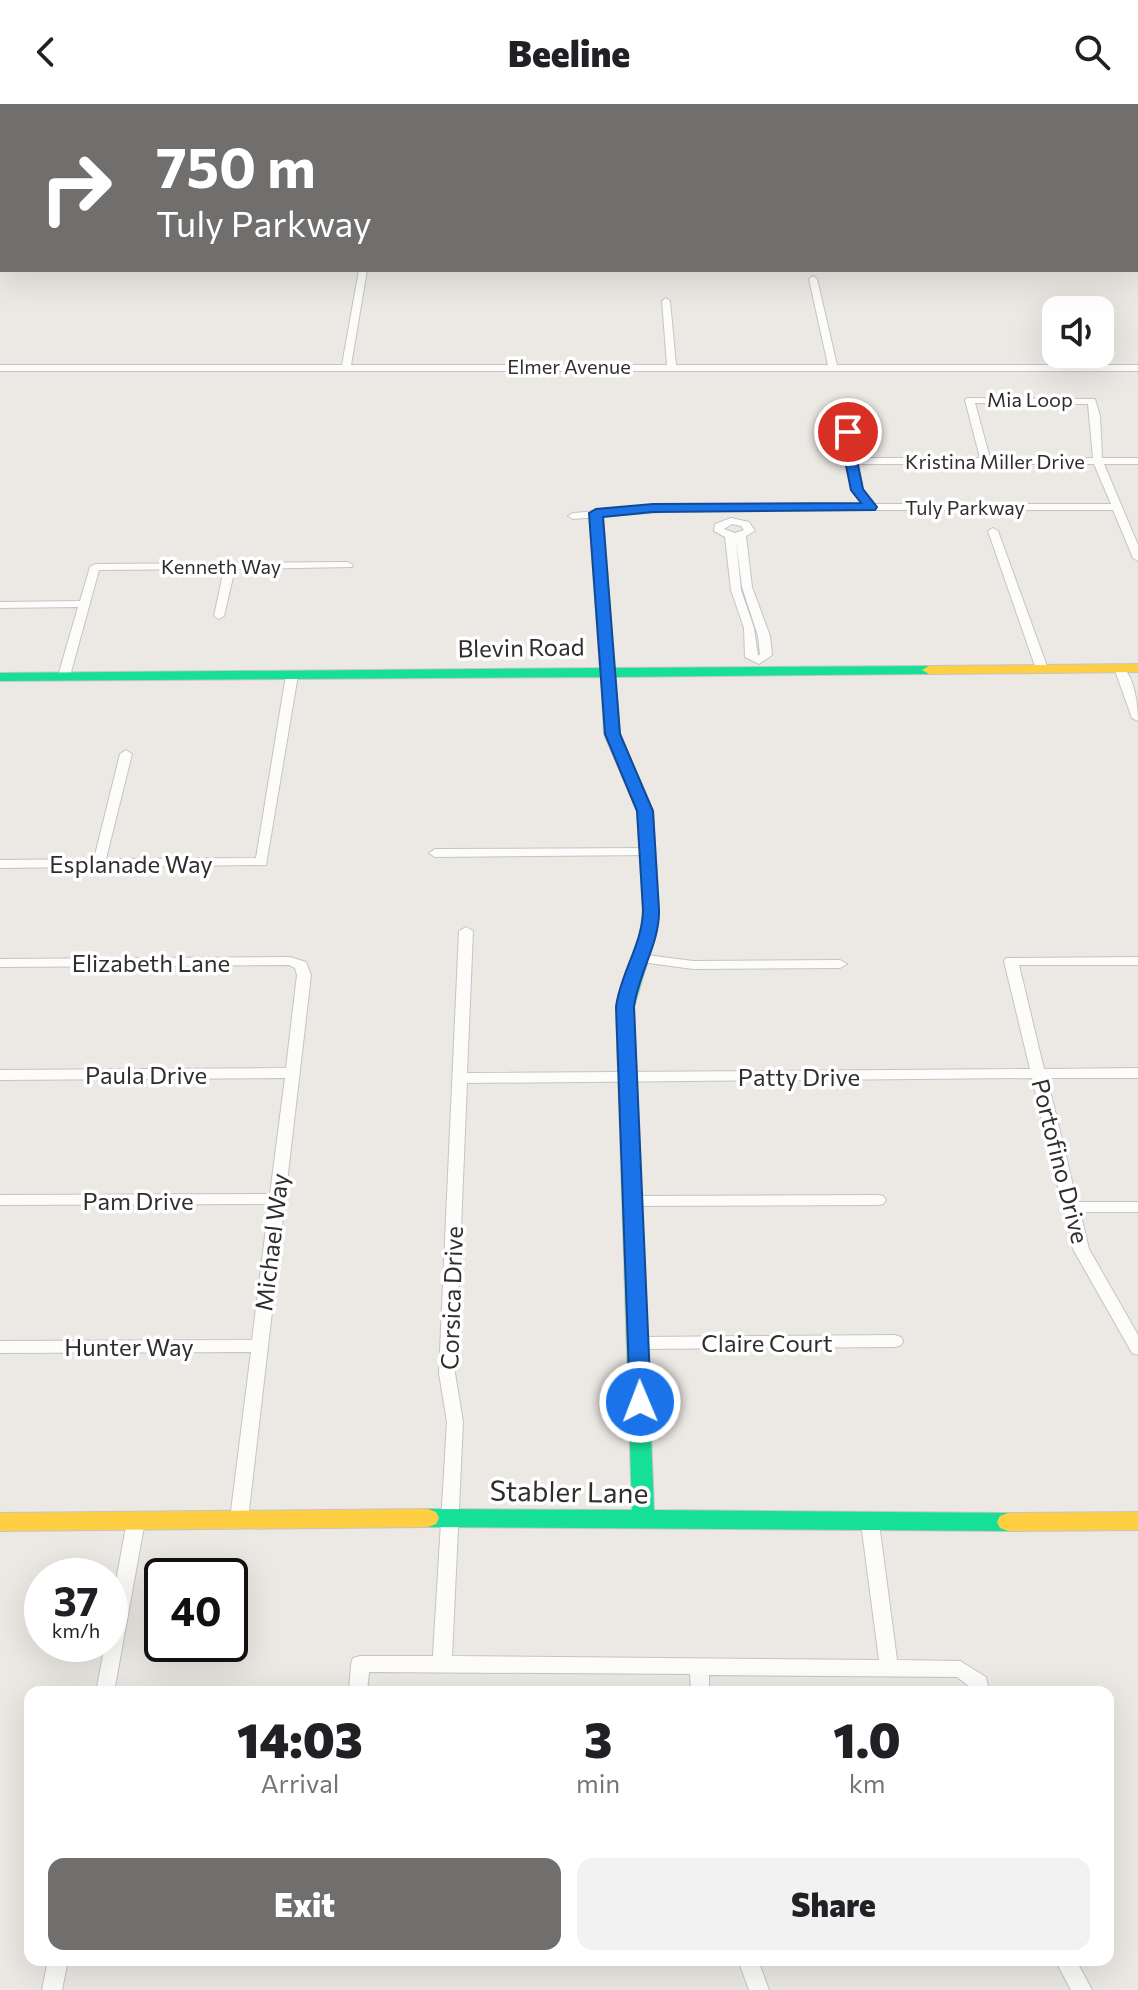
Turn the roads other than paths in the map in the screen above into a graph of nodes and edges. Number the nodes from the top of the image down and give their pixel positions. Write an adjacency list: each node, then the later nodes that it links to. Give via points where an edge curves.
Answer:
1 (363, 272): 7 (street)
2 (813, 279): 5 (street)
3 (666, 301): 4 (street)
4 (672, 366): 5 (street, Elmer Avenue); 7 (street, Elmer Avenue)
5 (833, 367): 8 (street, Elmer Avenue)
6 (0, 368): 7 (street, Elmer Avenue)
7 (346, 368)
8 (1138, 368)
9 (851, 428): 10 (street, via 846,436)
10 (851, 461): 11 (street, Kristina Miller Drive); 14 (street)
11 (986, 461): 12 (street, Kristina Miller Drive); 12 (street, Mia Loop, via 969,404 976,399 1092,401)
12 (1098, 461): 13 (street, Kristina Miller Drive); 17 (street)
13 (1138, 461)
14 (858, 492): 15 (street); 16 (street)
15 (848, 507): 16 (street, Tuly Parkway); 18 (street, Tuly Parkway)
16 (870, 507): 17 (street, Tuly Parkway)
17 (1117, 507): 22 (street)
18 (596, 513): 19 (street, Tuly Parkway); 31 (street)
19 (573, 516)
20 (993, 531): 30 (street)
21 (735, 536): 28 (street, via 740,580 755,628 751,657)
22 (1137, 551)
23 (348, 565): 24 (street, Kenneth Way)
24 (230, 566): 25 (street, Kenneth Way, via 95,567); 27 (street)
25 (84, 604): 26 (street); 33 (street)
26 (0, 605)
27 (219, 616)
28 (760, 665): 30 (street, Blevin Road); 31 (street, Blevin Road)
29 (1129, 668): 30 (street, Blevin Road); 35 (street)
30 (1042, 669)
31 (608, 670): 32 (street, Blevin Road); 37 (street, via 612,734 645,811)
32 (292, 675): 33 (street, Blevin Road); 39 (street, Esplanade Way, via 262,862)
33 (64, 676): 34 (street, Blevin Road)
34 (0, 677)
35 (1138, 718)
36 (126, 754): 39 (street)
37 (648, 852): 38 (street); 42 (street, via 651,922)
38 (435, 853)
39 (99, 863): 40 (street, Esplanade Way)
40 (0, 864)
41 (466, 931): 52 (street, Corsica Drive)
42 (639, 958): 45 (street, via 693,965); 50 (street, via 625,1007)
43 (1138, 961): 51 (street, Portofino Drive, via 1011,961)
44 (0, 963): 46 (street, Elizabeth Lane)
45 (840, 964)
46 (301, 965): 47 (street, Michael Way)
47 (292, 1073): 49 (street, Paula Drive); 53 (street, Michael Way)
48 (1138, 1073): 51 (street, Patty Drive)
49 (0, 1075)
50 (629, 1075): 51 (street, Patty Drive); 52 (street, Patty Drive); 56 (street)
51 (1040, 1076): 57 (street, Portofino Drive)
52 (460, 1078): 64 (street, Corsica Drive, via 447,1373 455,1422)
53 (275, 1199): 54 (street, Pam Drive); 61 (street, Michael Way)
54 (0, 1200)
55 (878, 1200): 56 (street)
56 (633, 1201): 60 (street)
57 (1071, 1207): 58 (street); 63 (street, Portofino Drive, via 1081,1249)
58 (1138, 1207)
59 (895, 1341): 60 (street, Claire Court)
60 (639, 1343): 66 (street)
61 (259, 1346): 62 (street, Hunter Way); 65 (street, Michael Way)
62 (0, 1347)
63 (1138, 1349)
64 (450, 1518): 65 (street, Stabler Lane); 66 (street, Stabler Lane); 71 (street, Corsica Drive)
65 (239, 1519): 67 (street, Stabler Lane)
66 (643, 1520): 70 (street, Stabler Lane)
67 (136, 1521): 69 (street, Stabler Lane); 74 (street)
68 (1138, 1521): 70 (street, Stabler Lane)
69 (0, 1522)
70 (870, 1523): 73 (street)
71 (442, 1664): 72 (street); 75 (street, via 360,1664)
72 (699, 1667): 73 (street); 76 (street)
73 (889, 1667): 77 (street, via 960,1669)
74 (106, 1686)
75 (358, 1686)
76 (700, 1686)
77 (979, 1686)
78 (57, 1966): 81 (street)
79 (750, 1966): 82 (street)
80 (1068, 1966): 83 (street)
81 (52, 1990)
82 (759, 1990)
83 (1082, 1990)

